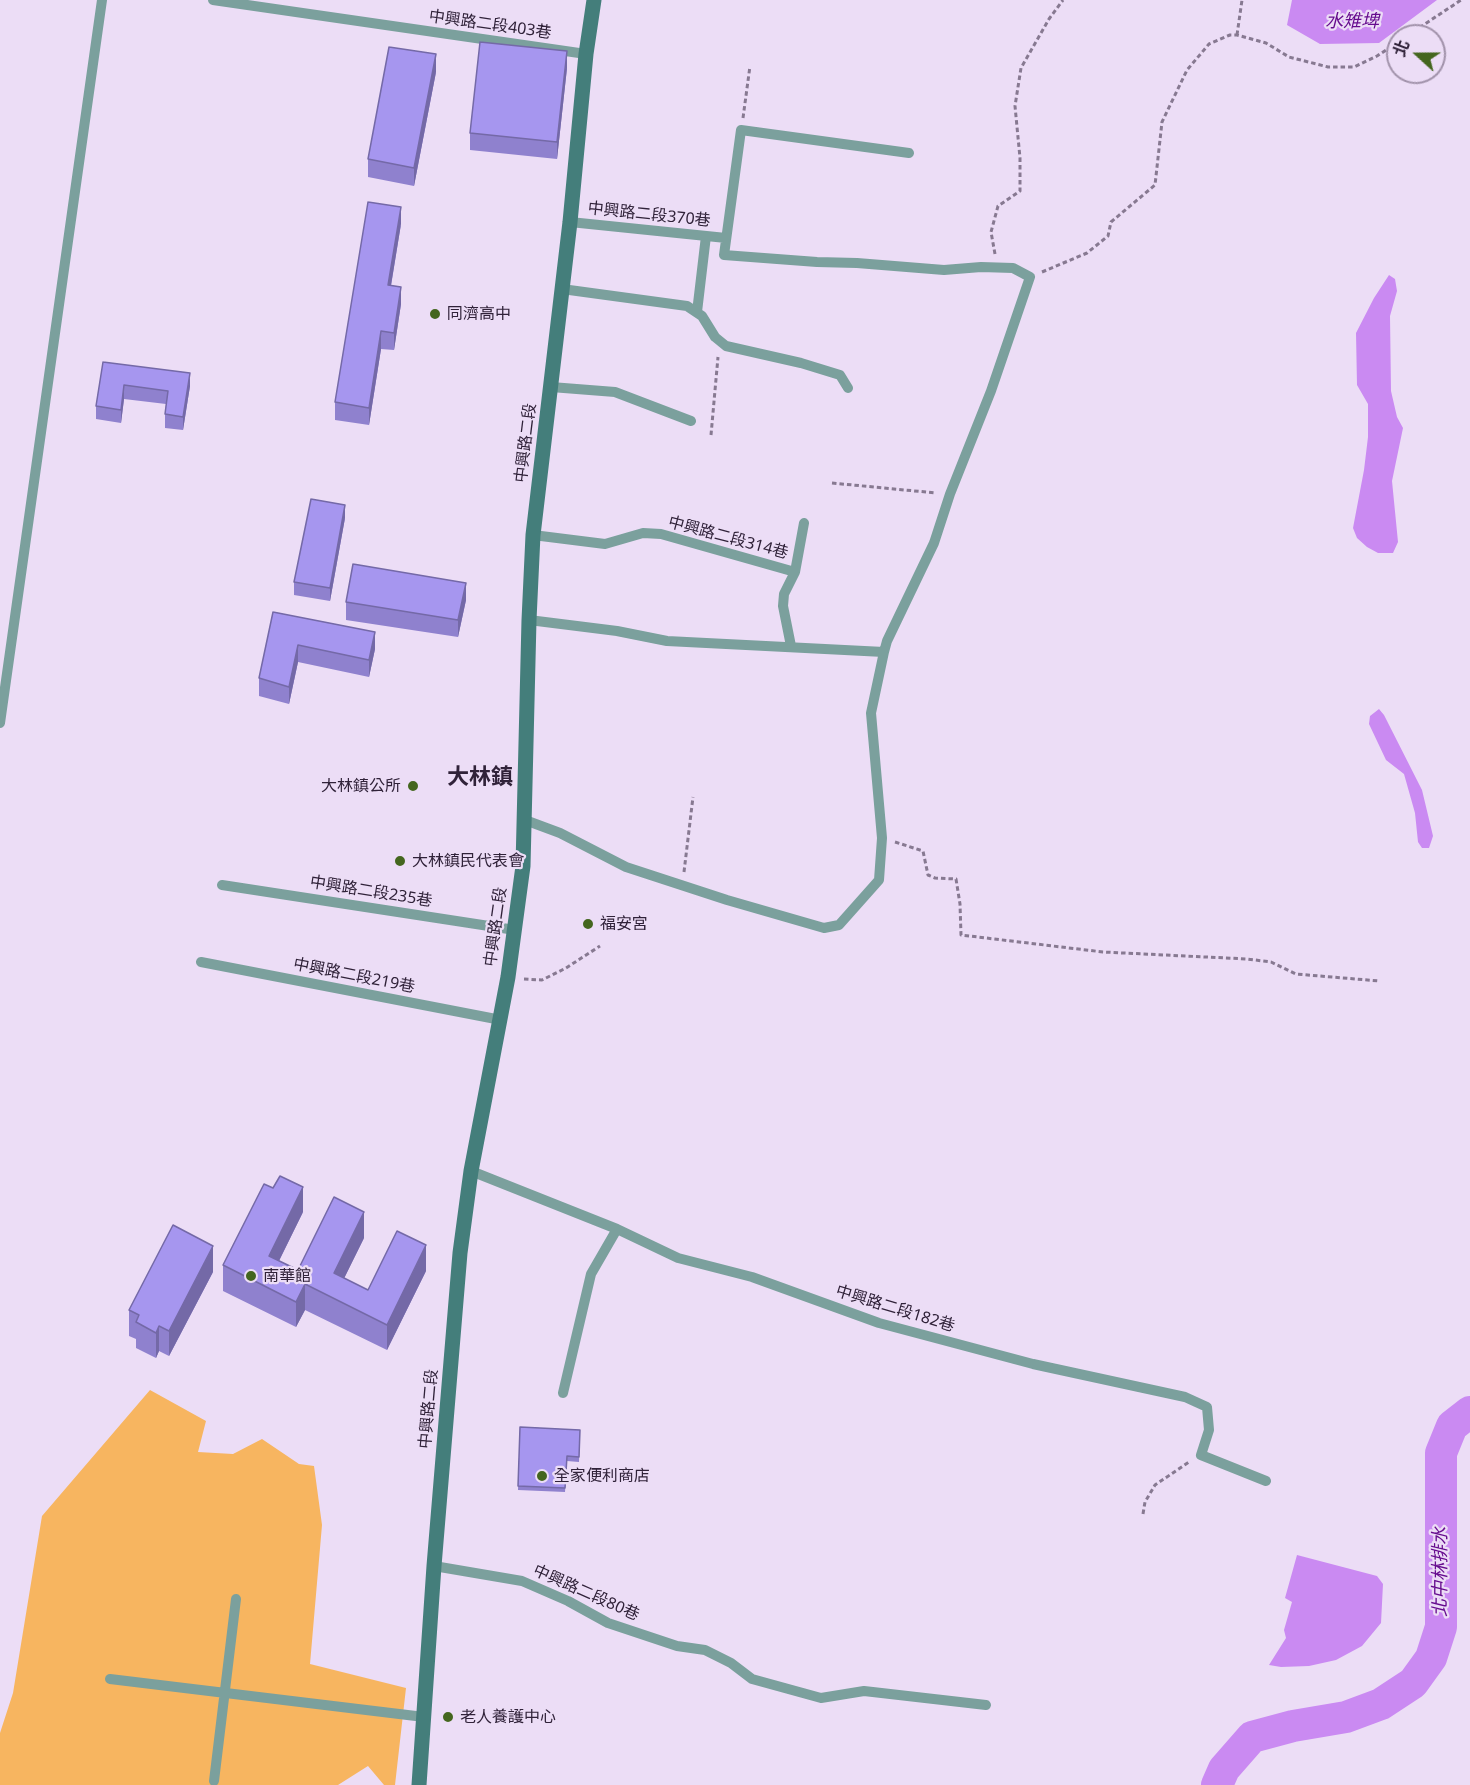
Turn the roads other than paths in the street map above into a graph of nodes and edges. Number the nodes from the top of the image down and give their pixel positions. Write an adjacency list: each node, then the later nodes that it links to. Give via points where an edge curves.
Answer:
1 (102, 0): 20 (lane)
2 (213, 0): 4 (lane, 中興路二段403巷)
3 (594, 0): 4 (main road, 中興路二段)
4 (586, 54): 6 (main road, 中興路二段)
5 (909, 153): 8 (lane, via 741,130)
6 (570, 222): 7 (lane, 中興路二段370巷); 9 (main road, 中興路二段)
7 (706, 236): 8 (lane, 中興路二段370巷); 10 (lane)
8 (726, 238): 19 (lane, via 724,255 944,270 1013,268 1030,277 934,543)
9 (562, 289): 10 (lane, via 687,306); 11 (main road, 中興路二段)
10 (697, 312): 12 (lane, via 726,346 840,375)
11 (550, 387): 13 (lane, via 615,392); 15 (main road, 中興路二段)
12 (848, 388)
13 (691, 421)
14 (804, 523): 16 (lane, 中興路二段314巷)
15 (533, 535): 16 (lane, 中興路二段314巷, via 605,544 643,533 661,534); 17 (main road, 中興路二段)
16 (795, 572): 18 (lane, via 784,594 783,606)
17 (529, 620): 18 (lane, via 667,641); 21 (main road, 中興路二段)
18 (791, 646): 19 (lane)
19 (884, 652): 21 (lane, via 871,713 882,838 879,880 839,925 824,928 626,867)
20 (0, 723)
21 (525, 820): 23 (main road, 中興路二段)
22 (222, 885): 23 (lane, 中興路二段235巷)
23 (515, 930): 25 (main road, 中興路二段)
24 (201, 962): 25 (lane, 中興路二段219巷)
25 (501, 1020): 26 (main road, 中興路二段)
26 (471, 1171): 27 (lane, 中興路二段182巷); 30 (main road, 中興路二段, via 460,1253)
27 (617, 1229): 28 (lane, via 591,1274); 29 (lane, 中興路二段182巷, via 678,1258 752,1277 879,1323 1033,1364 1185,1397 1207,1407 1209,1430 1201,1455)
28 (563, 1393)
29 (1266, 1481)
30 (434, 1566): 34 (lane, 中興路二段80巷, via 522,1581 568,1600 608,1623 677,1646 705,1650 752,1679 821,1698 864,1692); 35 (main road, 中興路二段)
31 (236, 1599): 33 (lane)
32 (110, 1679): 33 (lane)
33 (225, 1693): 35 (lane); 36 (lane)
34 (986, 1706)
35 (424, 1717): 37 (main road, 中興路二段)
36 (214, 1781)
37 (419, 1785)

